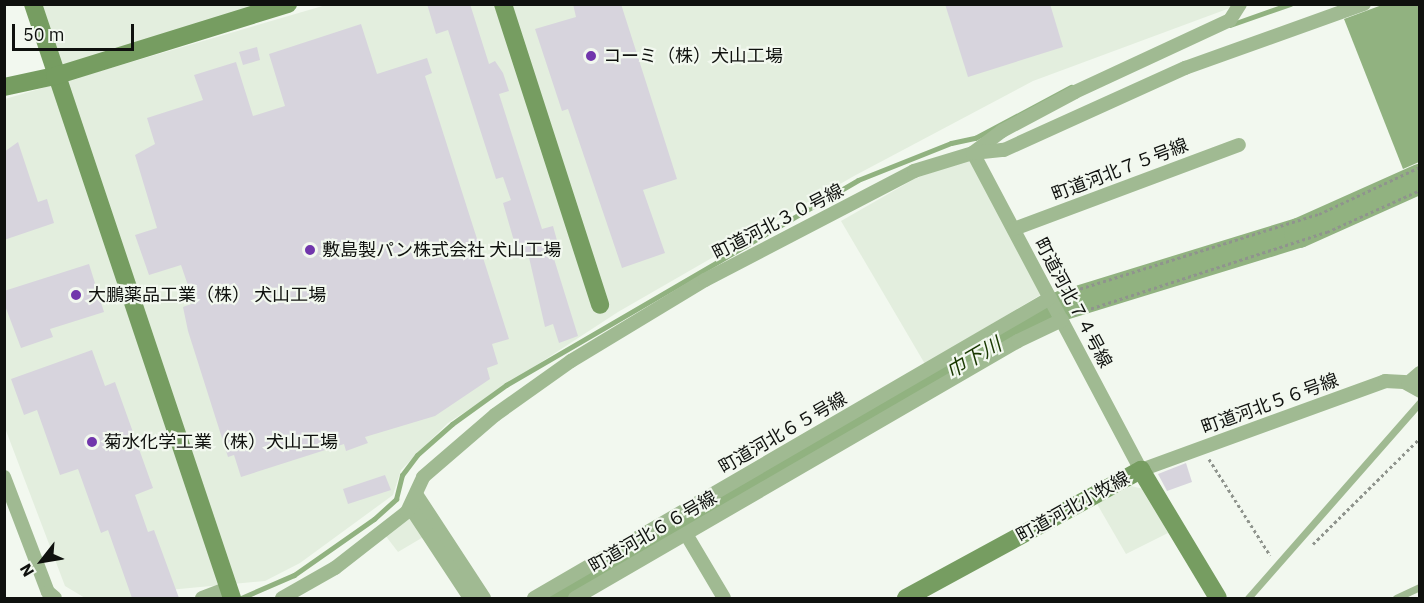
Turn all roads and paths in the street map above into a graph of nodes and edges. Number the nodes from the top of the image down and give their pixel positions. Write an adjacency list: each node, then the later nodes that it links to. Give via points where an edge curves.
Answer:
1 (33, 4): 6 (street)
2 (288, 4): 6 (street)
3 (503, 4): 14 (street)
4 (1240, 4): 9 (street, via 1230,20 1075,92 1002,130)
5 (1364, 4): 9 (street, 町道河北３０号線, via 1185,68 1004,150)
6 (56, 76): 7 (street); 29 (street)
7 (4, 87)
8 (1239, 145): 12 (street, 町道河北７５号線)
9 (974, 153): 12 (street, 町道河北７４号線); 23 (street, 町道河北３０号線, via 914,171 660,306 495,415 423,477)
10 (1419, 166): 13 (path, via 1319,214)
11 (1419, 190): 15 (path, via 1327,232)
12 (1014, 230): 13 (street, 町道河北７４号線)
13 (1051, 300): 15 (street, 町道河北７４号線); 36 (street, 町道河北６５号線)
14 (600, 305)
15 (1061, 319): 21 (street, 町道河北７４号線); 25 (street, 町道河北６６号線)
16 (1419, 373): 17 (street)
17 (1413, 387): 20 (street, 町道河北５６号線, via 1385,381)
18 (1419, 402): 27 (lane)
19 (1419, 438): 26 (path)
20 (1202, 447): 21 (street, 町道河北５６号線); 27 (path)
21 (1142, 470): 30 (street, 町道河北小牧線); 39 (street, 町道河北小牧線)
22 (4, 477): 31 (street, via 48,592)
23 (416, 494): 24 (street, 町道河北３０号線); 35 (street)
24 (410, 507): 33 (street, 町道河北３０号線, via 334,568); 34 (street)
25 (686, 534): 37 (street, 町道河北６６号線); 38 (street)
26 (1307, 550)
27 (1277, 565): 40 (lane)
28 (1419, 586): 41 (lane)
29 (231, 595): 32 (street)
30 (911, 597)
31 (55, 598)
32 (202, 598)
33 (282, 598)
34 (471, 598)
35 (484, 598)
36 (534, 598)
37 (575, 598)
38 (724, 598)
39 (1214, 598)
40 (1248, 598)
41 (1396, 598)

